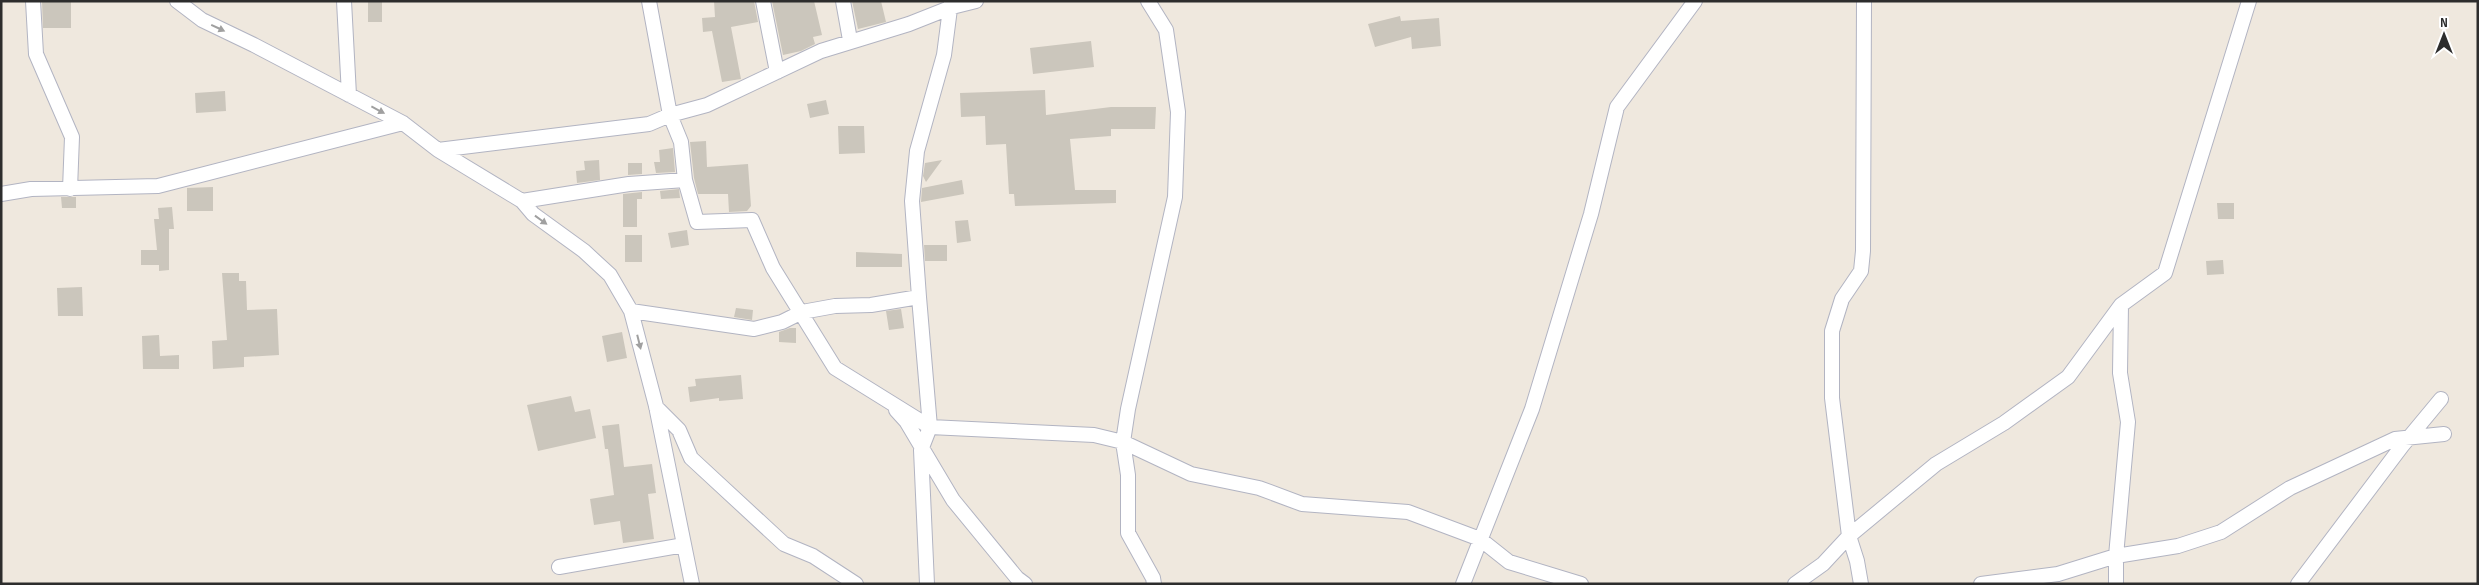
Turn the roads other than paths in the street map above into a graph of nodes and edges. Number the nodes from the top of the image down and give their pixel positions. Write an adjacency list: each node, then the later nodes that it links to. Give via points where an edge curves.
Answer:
1 (34, 1): 20 (street, via 36,54 72,137)
2 (177, 1): 15 (street, one-way to 15, via 202,20)
3 (344, 1): 15 (street)
4 (649, 1): 16 (street)
5 (763, 1): 14 (street)
6 (843, 1): 13 (street)
7 (976, 1): 12 (street)
8 (1148, 1): 33 (street, via 1166,30 1178,112 1175,197)
9 (1695, 1): 36 (street, via 1617,107 1591,214 1532,409)
10 (1864, 1): 35 (street, via 1863,251 1861,271 1842,299 1832,331 1832,398)
11 (2248, 1): 24 (street, via 2166,273)
12 (951, 4): 13 (street, via 909,24); 23 (street, via 944,55 917,151 912,201)
13 (850, 40): 14 (street)
14 (777, 72): 16 (street, via 707,105)
15 (349, 95): 17 (street, one-way to 17)
16 (670, 115): 18 (street, via 649,124); 19 (street, via 681,142)
17 (403, 123): 18 (street); 20 (street, via 158,186)
18 (438, 150): 22 (street)
19 (685, 180): 22 (street, via 629,184); 26 (street, via 697,222 752,220 773,268)
20 (70, 189): 21 (street)
21 (1, 194)
22 (522, 201): 25 (street, one-way to 25, via 533,214 584,251 610,276)
23 (919, 297): 26 (street); 30 (street)
24 (2122, 305): 35 (street, via 2068,377 2004,423 1936,464); 38 (street, via 2120,373 2128,422)
25 (631, 311): 26 (street, via 754,329 782,322); 29 (street, one-way to 29)
26 (802, 312): 28 (street, via 835,368)
27 (2441, 399): 32 (street)
28 (888, 400): 30 (street); 34 (street, via 906,421)
29 (656, 406): 37 (street); 41 (street, via 679,430 691,458 784,544 812,556)
30 (930, 427): 33 (street, via 1094,435); 34 (street)
31 (2444, 434): 32 (street)
32 (2408, 438): 38 (street, via 2395,439 2290,488 2221,532 2178,546); 51 (street)
33 (1123, 442): 36 (street, via 1191,474 1259,488 1302,504 1408,512); 44 (street, via 1128,475 1128,532)
34 (921, 450): 42 (street); 43 (street, via 953,500)
35 (1849, 536): 47 (street, via 1823,564); 48 (street)
36 (1480, 539): 45 (street); 46 (street, via 1510,562)
37 (684, 545): 39 (street); 40 (street)
38 (2116, 556): 49 (street, via 2058,574); 50 (street)
39 (559, 567)
40 (692, 584)
41 (856, 584)
42 (927, 584)
43 (1025, 584)
44 (1154, 584)
45 (1464, 584)
46 (1581, 584)
47 (1795, 584)
48 (1860, 584)
49 (1981, 584)
50 (2116, 584)
51 (2298, 584)

